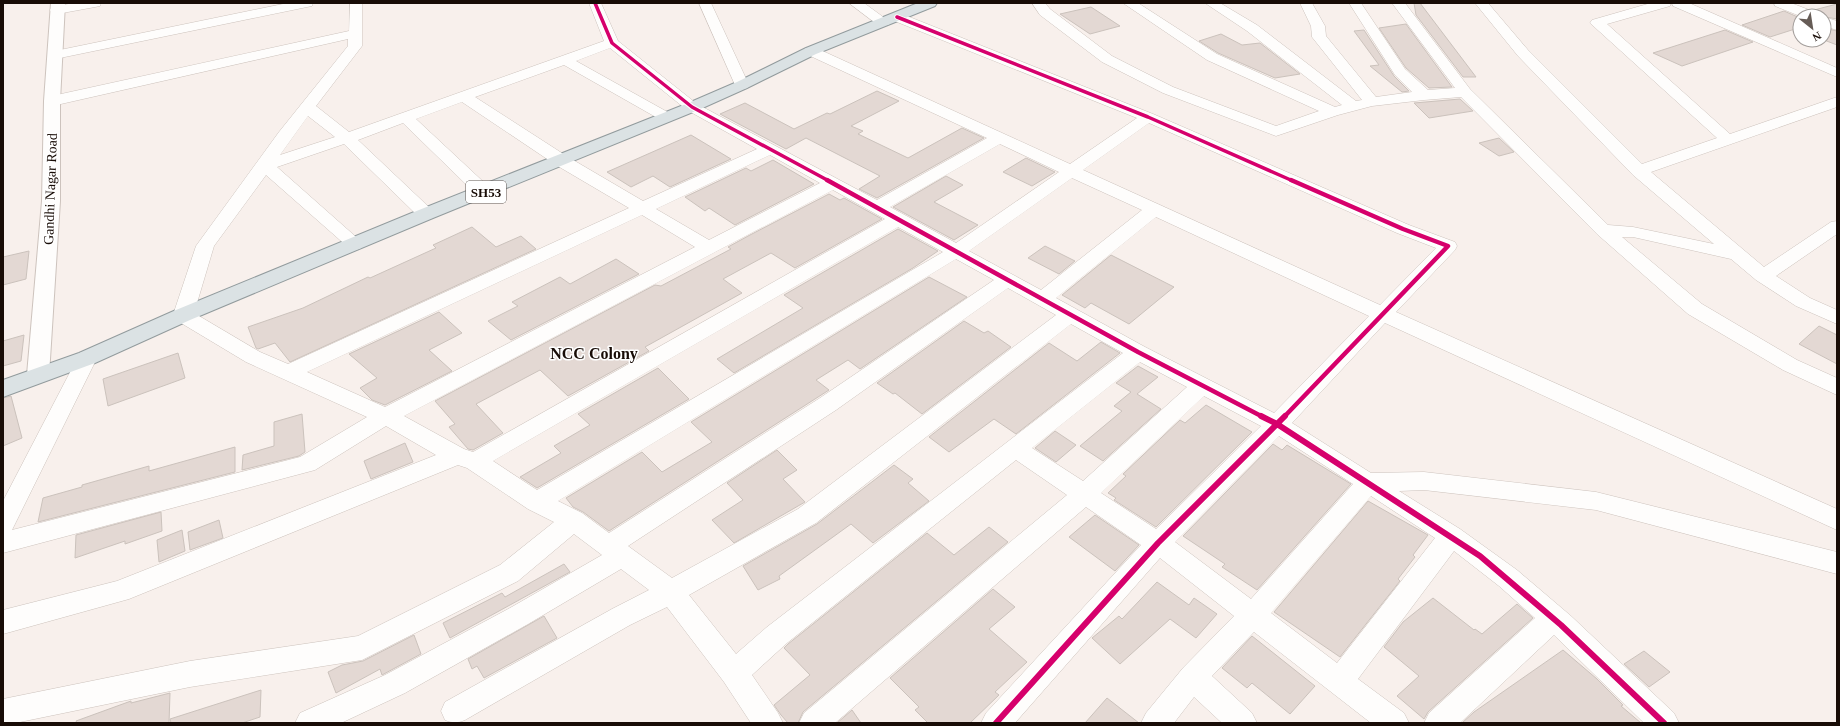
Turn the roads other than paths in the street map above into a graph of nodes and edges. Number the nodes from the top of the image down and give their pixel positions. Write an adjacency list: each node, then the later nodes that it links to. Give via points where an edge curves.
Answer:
1 (95, 3): 18 (street)
2 (307, 3): 24 (street)
3 (356, 3): 21 (street)
4 (595, 3): 22 (street)
5 (707, 3): 27 (street)
6 (855, 3): 20 (street)
7 (930, 3): 20 (main road, SH53)
8 (1038, 3): 37 (street, via 1045,12 1107,59 1168,90 1276,132)
9 (1129, 3): 37 (street, via 1212,57)
10 (1211, 3): 36 (street, via 1252,28)
11 (1306, 3): 32 (street, via 1318,26 1319,37)
12 (1355, 3): 29 (street, via 1400,72)
13 (1398, 3): 28 (street)
14 (1481, 3): 48 (street, via 1523,53)
15 (1665, 3): 43 (street, via 1597,23)
16 (1678, 3): 26 (street)
17 (1780, 3): 19 (street)
18 (58, 7): 24 (street, Gandhi Nagar Road)
19 (1792, 8)
20 (890, 20): 23 (main road, SH53); 40 (street)
21 (356, 33): 31 (street); 34 (street, via 355,46)
22 (612, 43): 25 (street); 35 (street)
23 (811, 51): 27 (main road, SH53); 42 (street)
24 (55, 55): 31 (street, Gandhi Nagar Road)
25 (565, 60): 30 (street); 39 (street)
26 (1837, 73)
27 (742, 85): 35 (main road, SH53)
28 (1465, 92): 29 (street); 57 (street)
29 (1424, 95): 32 (street)
30 (464, 97): 38 (street); 45 (street)
31 (52, 101): 72 (street, Gandhi Nagar Road, via 51,202)
32 (1372, 102): 36 (street)
33 (1837, 102): 43 (street)
34 (307, 107): 41 (street); 46 (street)
35 (692, 107): 39 (main road, SH53); 44 (street)
36 (1354, 107): 37 (street)
37 (1333, 112)
38 (405, 117): 41 (street); 50 (street)
39 (666, 117): 45 (main road, SH53)
40 (1148, 117): 47 (street); 66 (street, via 1403,229 1448,246)
41 (347, 138): 46 (street); 54 (street)
42 (999, 138): 47 (street); 51 (street)
43 (1728, 140): 48 (street)
44 (770, 149): 49 (street); 52 (street)
45 (562, 161): 50 (main road, SH53); 52 (street)
46 (265, 165): 58 (street); 67 (street, via 205,246)
47 (1070, 171): 53 (street); 60 (street)
48 (1639, 171): 61 (street)
49 (833, 182): 51 (street); 59 (street)
50 (484, 192): 54 (main road, SH53)
51 (878, 207): 55 (street)
52 (643, 208): 59 (street); 71 (street)
53 (1154, 210): 64 (street); 66 (street)
54 (426, 214): 58 (main road, SH53)
55 (899, 219): 60 (street); 79 (street)
56 (1836, 227): 62 (street)
57 (1603, 230): 61 (street, via 1633,232); 74 (street, via 1695,309 1790,365)
58 (355, 244): 67 (main road, SH53)
59 (708, 247): 76 (street)
60 (957, 251): 63 (street); 82 (street)
61 (1737, 255): 62 (street)
62 (1763, 276): 68 (street, via 1803,302)
63 (1008, 279): 64 (street); 89 (street)
64 (1043, 298): 65 (street)
65 (1071, 314): 69 (street); 91 (street, via 806,516)
66 (1382, 314): 77 (street); 84 (street)
67 (183, 316): 70 (main road, SH53); 71 (street, via 253,357)
68 (1837, 318)
69 (1138, 352): 73 (street); 78 (street)
70 (87, 358): 72 (main road, SH53); 85 (street)
71 (289, 372): 76 (street)
72 (38, 375): 75 (main road, SH53)
73 (1202, 385): 77 (street); 81 (street)
74 (1837, 387)
75 (3, 389)
76 (386, 416): 79 (street); 87 (street, via 307,464)
77 (1277, 424): 80 (street); 88 (street)
78 (1016, 449): 81 (street); 95 (street, via 777,636)
79 (466, 458): 82 (street); 94 (street, via 120,591)
80 (1369, 482): 86 (street); 90 (street, via 1424,481 1596,501); 92 (street)
81 (1084, 495): 88 (street); 102 (street)
82 (537, 502): 83 (street)
83 (573, 520): 89 (street); 99 (street, via 509,573 362,648 190,674)
84 (1837, 520)
85 (3, 525)
86 (1451, 536): 93 (street, via 1475,552); 97 (street)
87 (3, 543)
88 (1158, 543): 92 (street); 103 (street)
89 (616, 550): 91 (street); 100 (street, via 519,616 395,684)
90 (1837, 563)
91 (671, 592): 95 (street); 98 (street, via 621,617)
92 (1252, 616): 96 (street); 97 (street)
93 (1554, 618): 107 (street); 108 (street)
94 (3, 622)
95 (734, 673): 101 (street)
96 (1193, 677): 104 (street); 105 (street)
97 (1340, 681): 106 (street)
98 (455, 711)
99 (3, 712)
100 (310, 723)
101 (768, 723)
102 (814, 723)
103 (996, 723)
104 (1156, 723)
105 (1242, 723)
106 (1394, 723)
107 (1439, 723)
108 (1664, 723)

